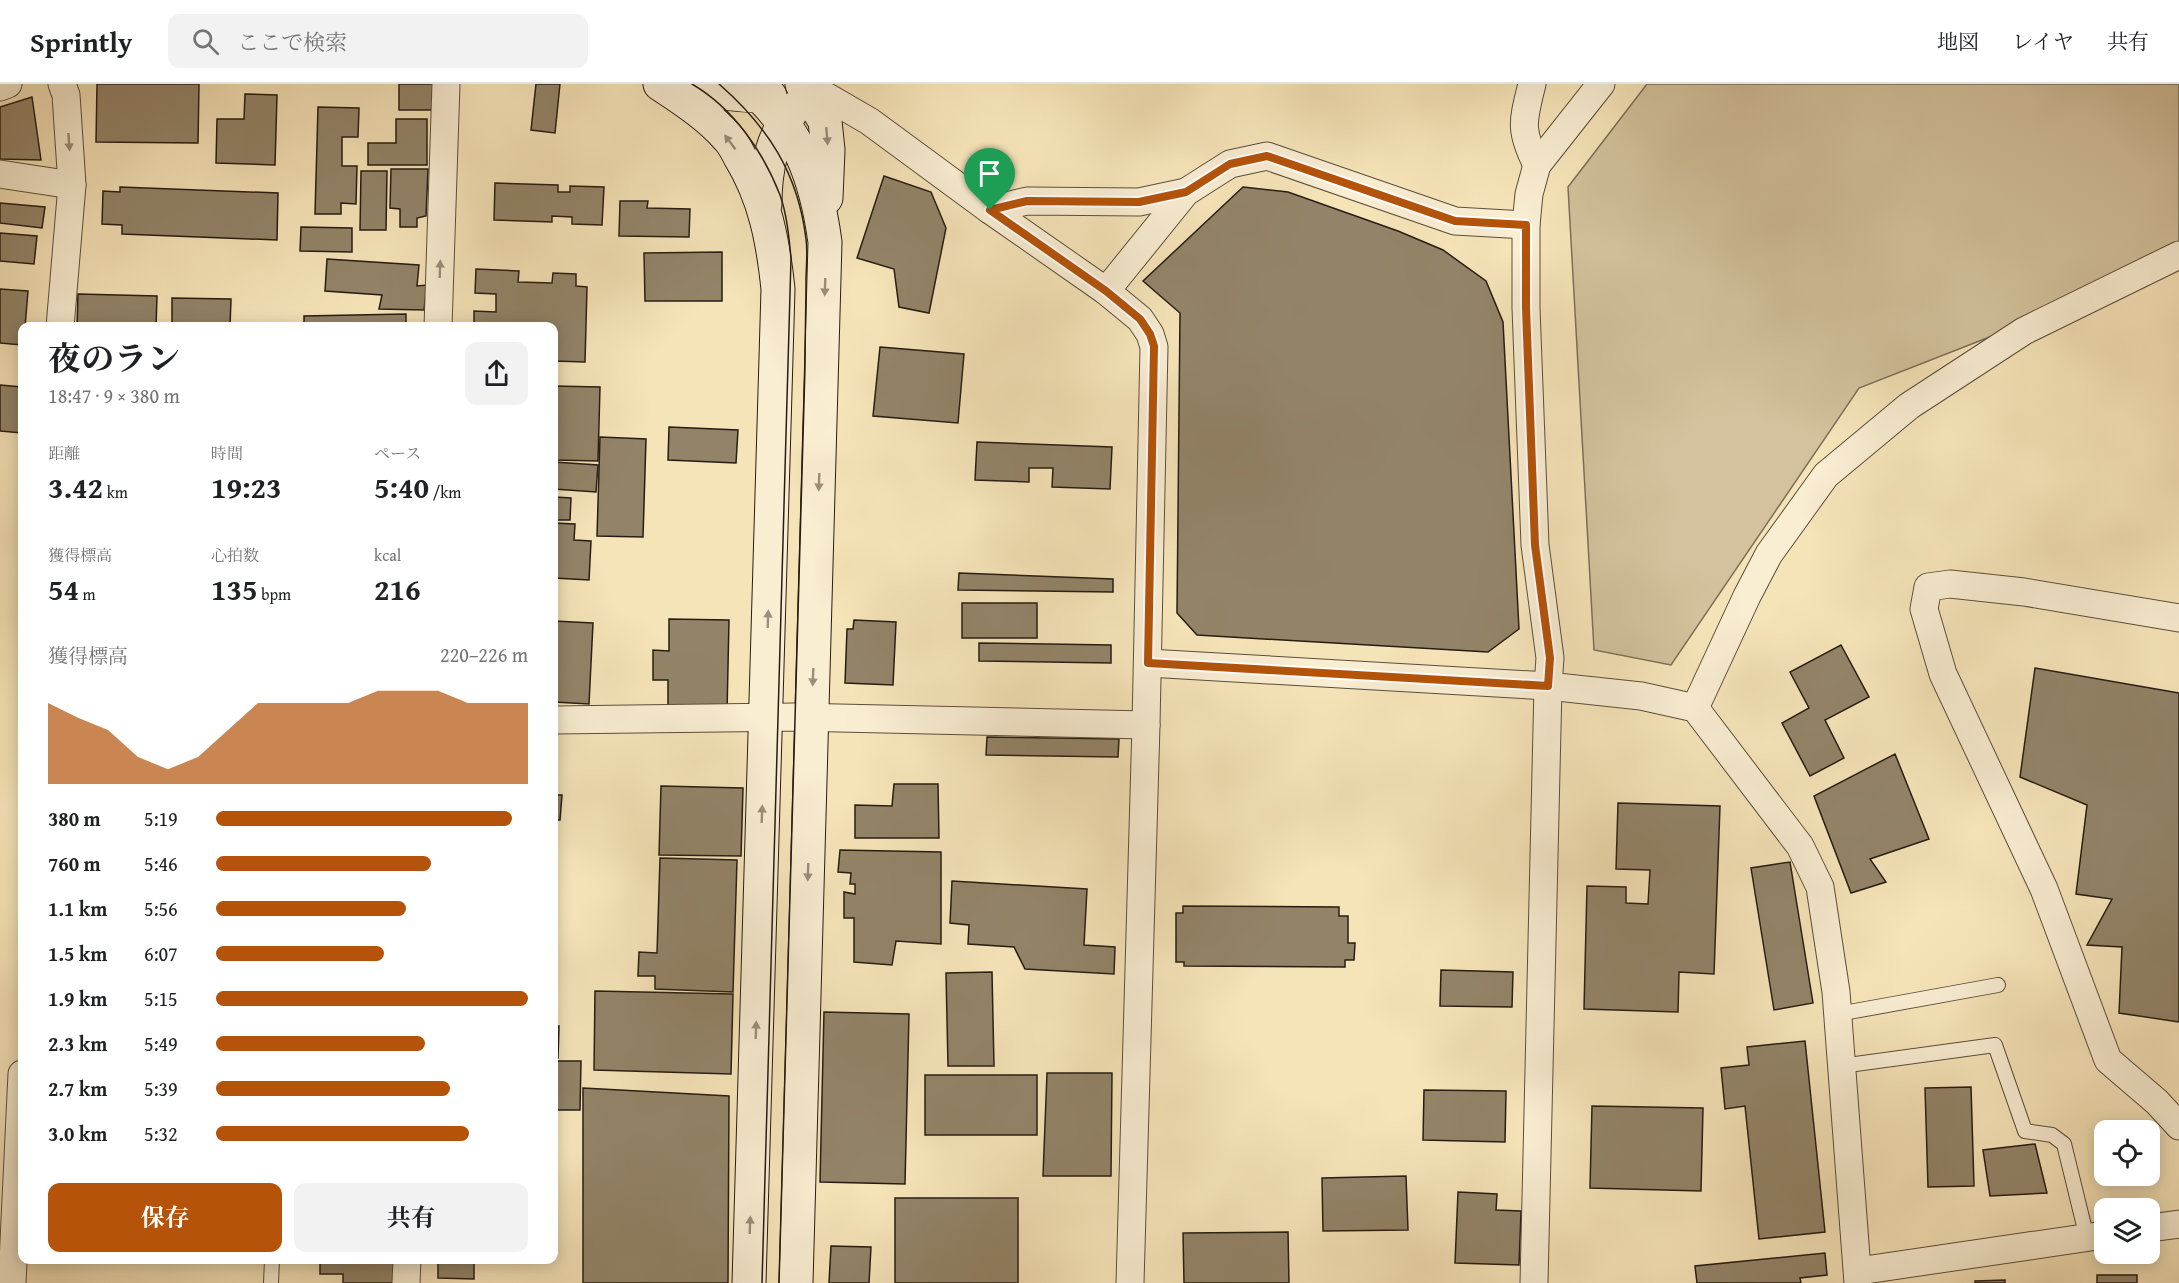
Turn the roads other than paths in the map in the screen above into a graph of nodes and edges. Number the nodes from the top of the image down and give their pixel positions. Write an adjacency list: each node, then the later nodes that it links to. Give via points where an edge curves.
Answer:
1 (8, 84): 9 (street)
2 (62, 84): 14 (street, one-way to 14)
3 (446, 84): 23 (street, one-way to 3)
4 (660, 84): 17 (street, one-way to 4, via 751,175 729,139 696,108)
5 (680, 84): 10 (street, via 710,93)
6 (801, 84): 10 (street, via 776,96); 11 (street, via 795,105); 16 (street, via 869,121); 19 (street, one-way to 19, via 825,121)
7 (1532, 84): 12 (street, via 1523,122)
8 (1602, 84): 12 (street)
9 (0, 87)
10 (754, 90): 11 (street)
11 (784, 122): 17 (street, via 767,167); 19 (street, via 809,168)
12 (1537, 165): 18 (street, via 1528,194)
13 (0, 174): 14 (street)
14 (72, 185): 22 (street)
15 (1186, 192): 16 (street, via 1139,202 1027,201); 18 (street, via 1230,164 1267,156 1455,221); 21 (street)
16 (990, 210): 21 (street)
17 (766, 212): 28 (street, one-way to 17, via 778,289)
18 (1526, 225): 26 (street, via 1535,533 1550,658)
19 (825, 242): 29 (street, one-way to 29)
20 (2179, 255): 27 (street, via 2024,331 1909,406 1826,475 1769,554)
21 (1106, 291): 25 (street, via 1140,319 1154,346)
22 (60, 322)
23 (438, 322)
24 (2179, 618): 35 (street, via 1950,584 1928,587 1924,609 1943,674 2044,889 2108,1060)
25 (1148, 663): 26 (street); 31 (street)
26 (1548, 686): 27 (street, via 1641,696); 50 (street)
27 (1695, 708): 33 (street, via 1800,846 1820,887)
28 (765, 717): 29 (street); 30 (street); 47 (street, one-way to 28)
29 (812, 718): 31 (street); 48 (street, one-way to 48)
30 (558, 720)
31 (1146, 725): 49 (street)
32 (1998, 985): 33 (lane)
33 (1838, 1014): 34 (street)
34 (1841, 1066): 39 (lane, via 1995,1044 2025,1131 2052,1135 2064,1144); 43 (street)
35 (2179, 1126)
36 (18, 1158): 44 (street)
37 (2179, 1224): 38 (street)
38 (2160, 1227)
39 (2094, 1230)
40 (2094, 1236): 43 (street)
41 (272, 1264): 45 (lane)
42 (407, 1264): 46 (street)
43 (1858, 1277)
44 (12, 1283)
45 (271, 1283)
46 (406, 1283)
47 (749, 1283)
48 (796, 1283)
49 (1130, 1283)
50 (1534, 1283)

